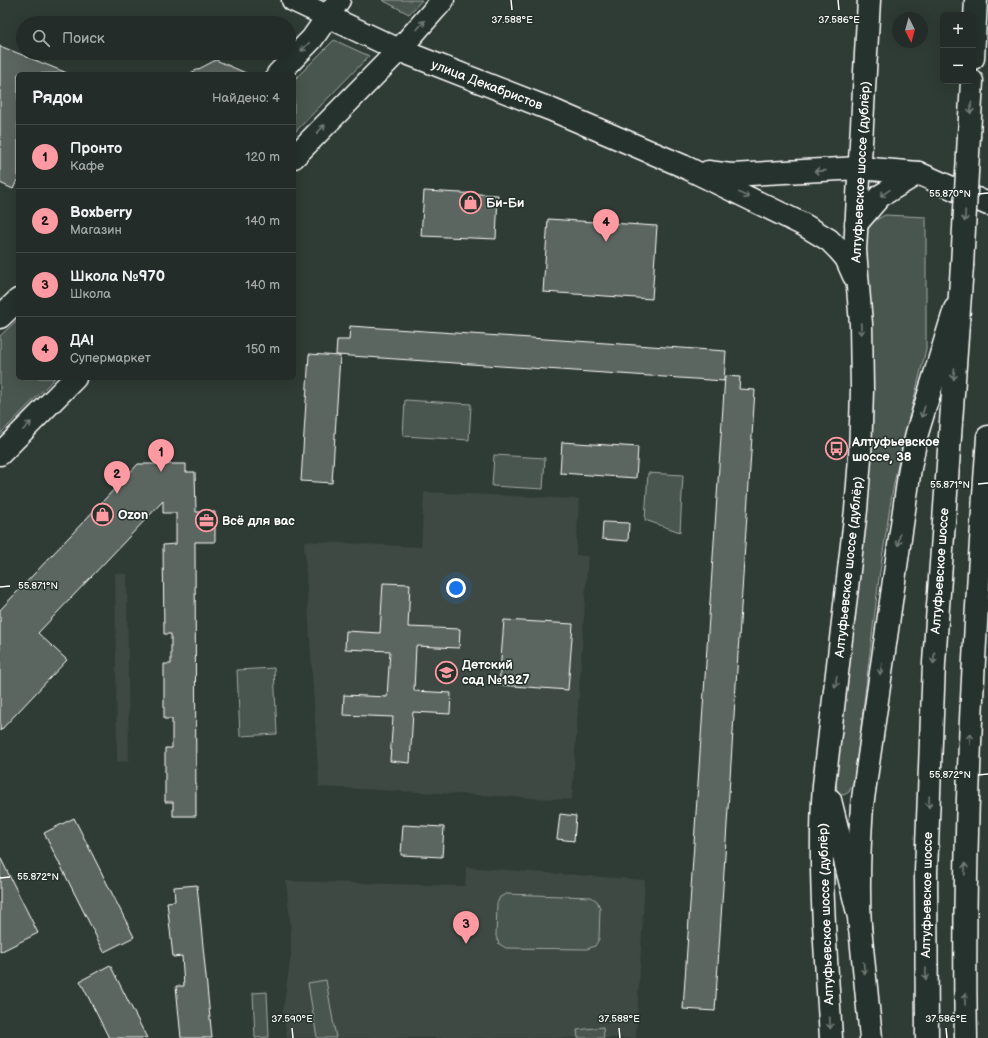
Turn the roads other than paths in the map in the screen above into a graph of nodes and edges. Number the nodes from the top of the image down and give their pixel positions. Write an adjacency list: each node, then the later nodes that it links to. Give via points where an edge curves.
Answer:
1 (293, 0): 5 (main road, улица Декабристов)
2 (443, 0): 7 (main road, one-way to 2)
3 (870, 0): 14 (main road, Алтуфьевское шоссе (дублёр))
4 (976, 0): 6 (main road)
5 (333, 8): 7 (main road, улица Декабристов); 8 (main road, one-way to 8, via 312,39)
6 (974, 48)
7 (399, 50): 12 (main road, one-way to 7); 13 (main road, улица Декабристов, via 550,109)
8 (296, 55)
9 (292, 60): 10 (main road, one-way to 10)
10 (280, 72)
11 (972, 84): 19 (main road, Алтуфьевское шоссе, one-way to 19, bridge)
12 (296, 155)
13 (683, 166): 14 (main road, улица Декабристов, one-way to 13, via 731,175); 18 (main road, улица Декабристов, one-way to 18, via 804,225 829,240 852,268)
14 (859, 168): 15 (main road, улица Декабристов); 17 (main road, Алтуфьевское шоссе (дублёр))
15 (918, 173): 16 (main road, улица Декабристов); 17 (main road, one-way to 17, via 880,196)
16 (988, 204)
17 (856, 224): 18 (main road, Алтуфьевское шоссе (дублёр))
18 (858, 290): 25 (main road, Алтуфьевское шоссе (дублёр), one-way to 25, via 862,389 860,458)
19 (960, 295): 26 (main road, one-way to 26, via 912,453); 32 (main road, Алтуфьевское шоссе, one-way to 32, via 934,663 926,872)
20 (16, 302): 21 (main road)
21 (0, 317)
22 (73, 380): 24 (main road, one-way to 22)
23 (988, 438): 33 (main road, one-way to 23, via 965,874 973,665)
24 (0, 454)
25 (828, 757): 27 (main road, via 829,793); 28 (main road, Алтуфьевское шоссе (дублёр), via 822,816)
26 (865, 783): 27 (main road); 29 (main road, via 860,839)
27 (843, 854): 28 (main road, via 827,904); 29 (main road)
28 (825, 928): 30 (main road, Алтуфьевское шоссе (дублёр), one-way to 30)
29 (860, 929): 31 (main road, one-way to 31)
30 (831, 1038)
31 (871, 1038)
32 (927, 1038)
33 (966, 1038)

